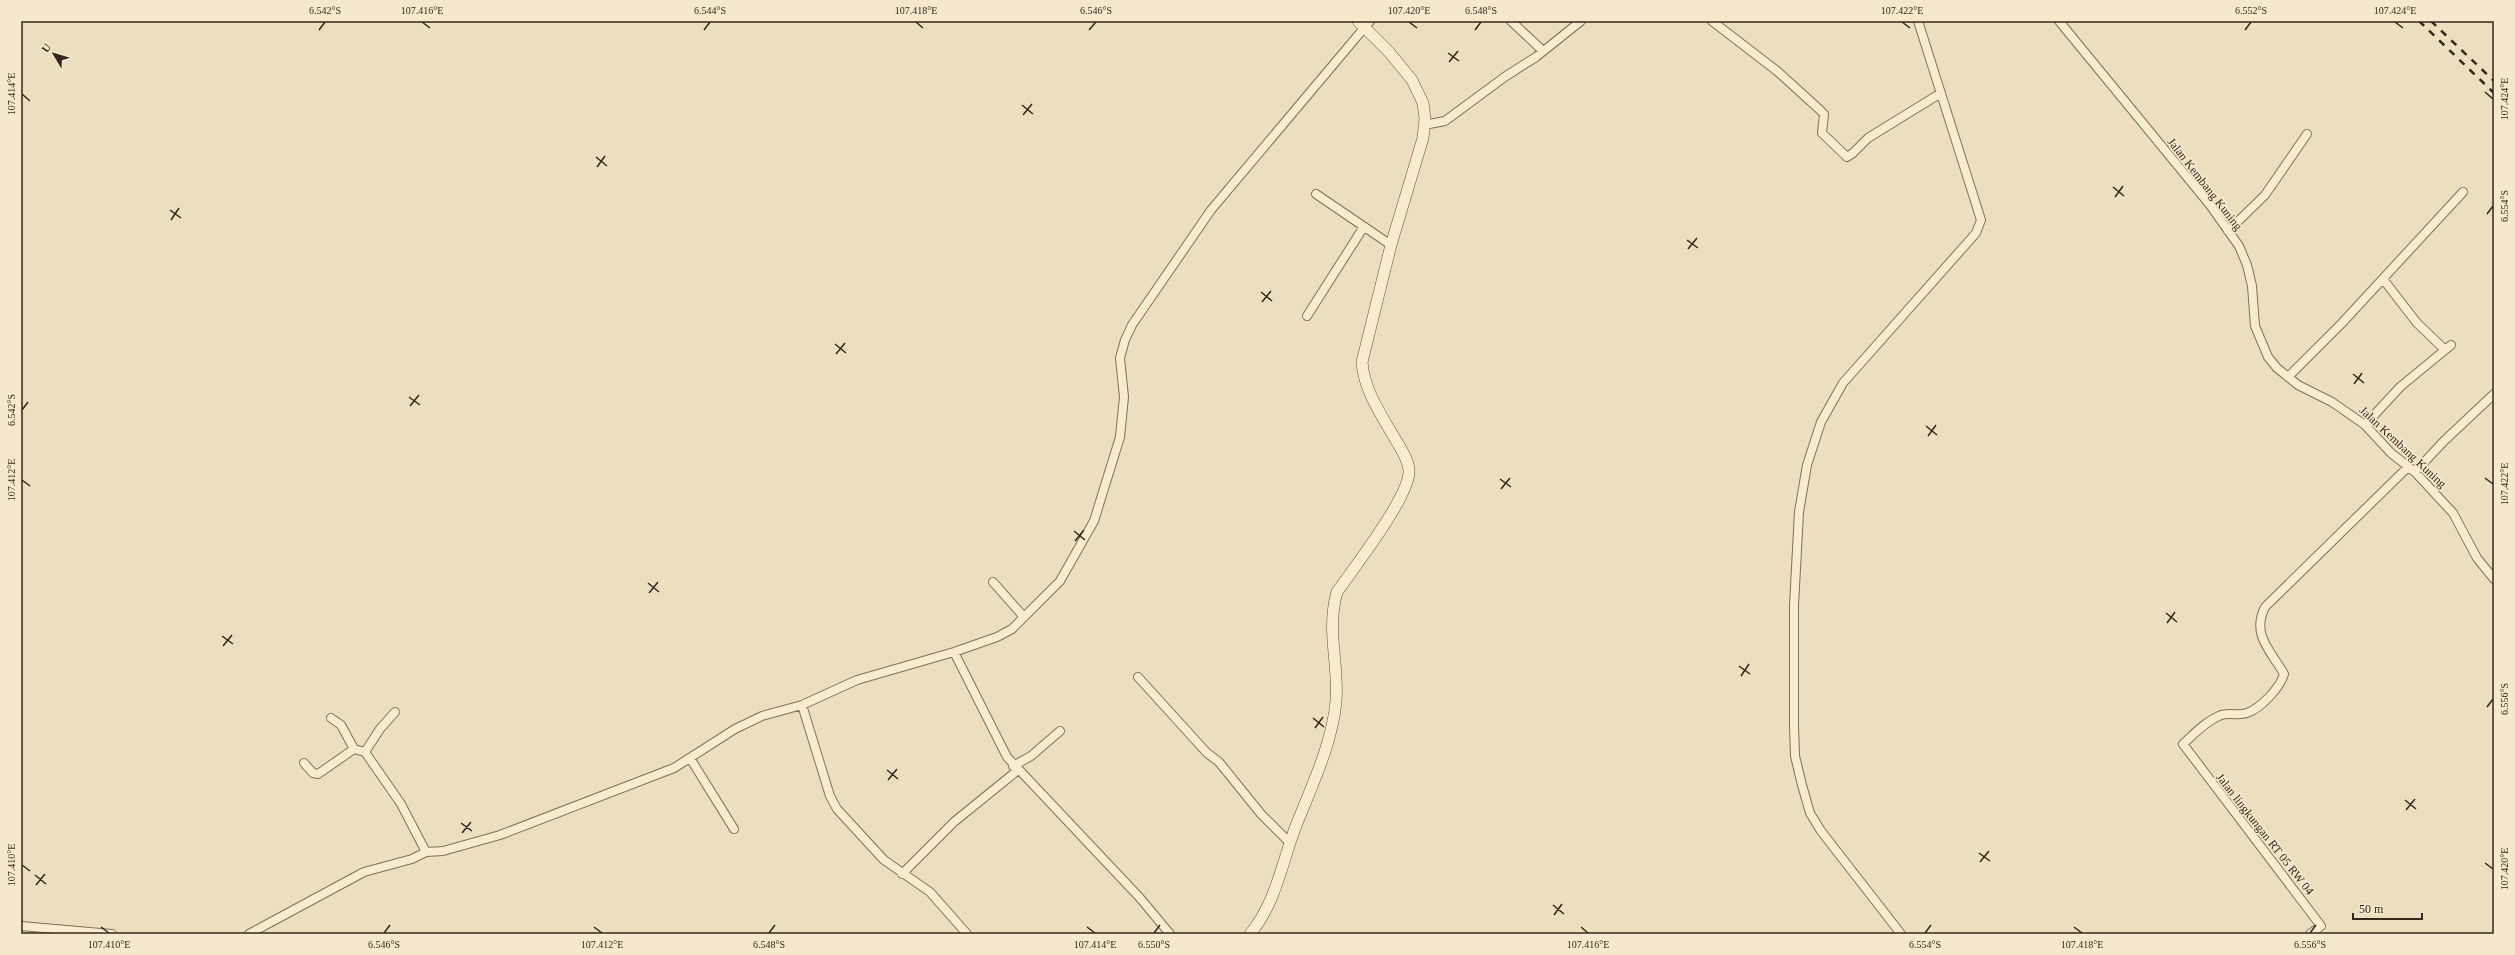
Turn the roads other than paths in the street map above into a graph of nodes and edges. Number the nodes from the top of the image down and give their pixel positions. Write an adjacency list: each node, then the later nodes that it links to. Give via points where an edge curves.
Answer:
1 (1511, 21): 7 (street)
2 (1581, 21): 7 (street)
3 (1712, 21): 8 (street, via 1777,71 1824,114 1822,132 1846,157 1873,134)
4 (1918, 21): 8 (street)
5 (2059, 21): 14 (street, Jalan Kembang Kuning, via 2097,71 2205,199)
6 (1364, 23): 9 (street, via 1412,80 1423,103); 24 (street, via 1211,210 1132,325 1120,358 1124,397 1120,437 1094,521 1064,576)
7 (1543, 51): 9 (street, via 1445,122)
8 (1941, 93): 47 (street, via 1981,220 1976,233 1843,383 1829,404 1807,465 1799,512 1794,605 1795,756 1810,813 1821,831)
9 (1424, 125): 15 (street, via 1423,138)
10 (2307, 134): 14 (street, via 2265,195)
11 (2463, 192): 16 (street)
12 (1316, 194): 13 (street)
13 (1363, 228): 15 (street); 17 (street)
14 (2228, 231): 18 (street, Jalan Kembang Kuning, via 2239,246 2247,265 2258,336 2268,357)
15 (1391, 245): 37 (street, via 1364,346 1363,369 1369,391 1408,463 1408,480 1398,501 1337,592 1332,609 1331,628 1335,711 1326,746)
16 (2383, 279): 18 (street); 20 (street, via 2417,323 2447,347 2389,398)
17 (1307, 316)
18 (2288, 377): 20 (street, Jalan Kembang Kuning)
19 (2494, 394): 21 (street)
20 (2365, 425): 21 (street, Jalan Kembang Kuning, via 2391,453)
21 (2412, 469): 22 (street, Jalan Kembang Kuning, via 2453,513 2477,558); 48 (street, Jalan lingkungan RT 05 RW 04, via 2265,607 2260,624 2262,640 2284,674 2282,682 2269,696 2246,713 2221,715 2183,744 2321,926)
22 (2494, 578)
23 (993, 582): 24 (street)
24 (1024, 617): 25 (street, via 1012,629 998,637)
25 (954, 652): 27 (street, via 857,680); 35 (street, via 991,729)
26 (1138, 677): 37 (street, via 1206,753 1219,762 1261,814)
27 (802, 705): 33 (street, via 750,721); 39 (street, via 833,803 863,838)
28 (395, 712): 32 (street, via 380,729)
29 (331, 718): 31 (street, via 341,725)
30 (1060, 731): 35 (street)
31 (354, 749): 32 (street); 34 (street, via 318,774 313,773)
32 (366, 752): 38 (street, via 401,804)
33 (690, 758): 36 (street); 38 (street, via 662,773 500,835 443,851)
34 (304, 763)
35 (1016, 768): 39 (street, via 954,822); 45 (street, via 1140,898)
36 (734, 829)
37 (1290, 843): 46 (street, via 1276,888 1262,920)
38 (426, 852): 43 (street, via 412,859 352,876)
39 (902, 874): 44 (street, via 930,892)
40 (21, 926): 41 (street)
41 (42, 930): 42 (street)
42 (112, 934)
43 (249, 934)
44 (967, 934)
45 (1170, 934)
46 (1250, 934)
47 (1901, 934)
48 (2310, 934)

